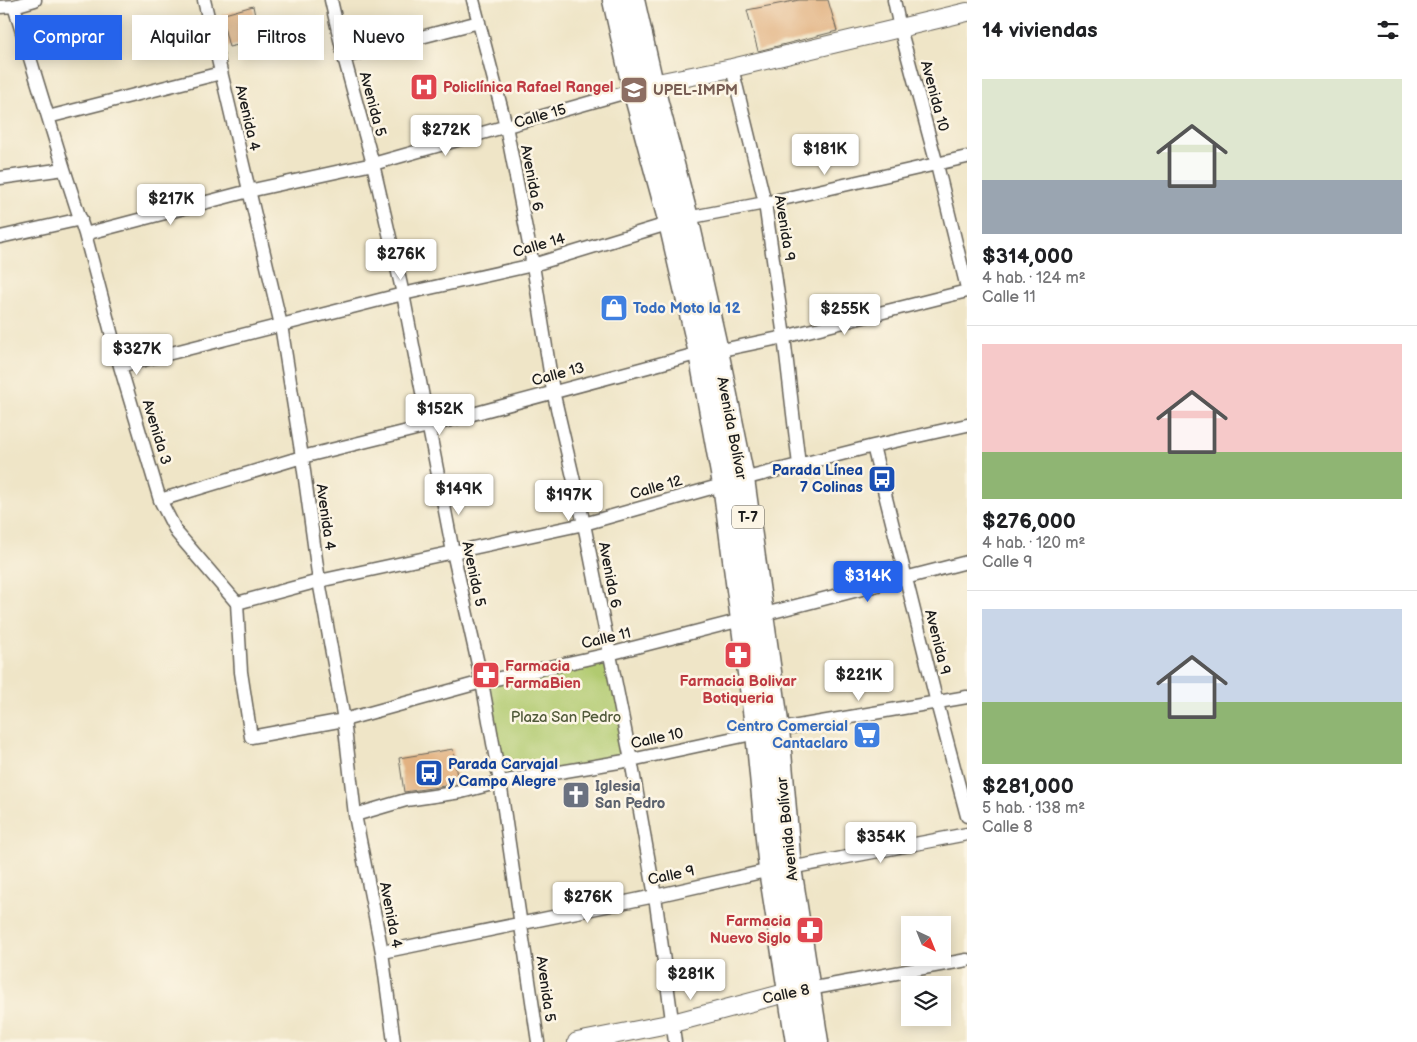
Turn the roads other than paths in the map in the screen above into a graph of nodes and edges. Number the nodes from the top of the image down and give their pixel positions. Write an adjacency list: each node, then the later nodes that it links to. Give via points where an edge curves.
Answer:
1 (35, 0): 8 (street)
2 (204, 0): 17 (street, Avenida 4)
3 (331, 0): 11 (street, Avenida 5)
4 (474, 0): 12 (street, Avenida 6)
5 (614, 0): 18 (highway, Avenida Bolívar / T-7)
6 (633, 0): 18 (highway, Avenida Bolívar / T-7)
7 (894, 0): 13 (street, Avenida 10)
8 (14, 6): 9 (street); 19 (street, Avenida 3)
9 (0, 7)
10 (967, 12): 13 (main road, Calle 15)
11 (334, 15)
12 (479, 22): 14 (street); 20 (street, Avenida 6)
13 (900, 28): 16 (main road, Calle 15); 23 (street, Avenida 10)
14 (423, 37)
15 (345, 60): 22 (street, Avenida 5)
16 (732, 68): 18 (main road, Calle 15); 27 (street, Avenida 9)
17 (221, 73): 19 (street); 26 (street, Avenida 4)
18 (643, 87): 20 (street, Calle 15); 29 (highway, Avenida Bolívar / T-7)
19 (48, 117): 24 (street, Avenida 3)
20 (506, 126): 22 (street, Calle 15); 32 (street, Avenida 6)
21 (967, 157): 23 (street, Calle 14)
22 (372, 164): 26 (street, Calle 15); 34 (street, Avenida 5)
23 (936, 165): 27 (street, Calle 14); 33 (street, Avenida 10)
24 (64, 169): 25 (street); 28 (street, Avenida 3)
25 (0, 178)
26 (249, 191): 30 (street, Calle 15); 35 (street, Avenida 4)
27 (765, 203): 29 (street, Calle 14); 36 (street, Avenida 9)
28 (80, 219): 30 (street, Avenida 3); 31 (street)
29 (678, 221): 32 (street, Calle 14); 37 (highway, Avenida Bolívar / T-7)
30 (85, 234): 38 (street, Avenida 3)
31 (0, 237)
32 (532, 265): 34 (street, Calle 14); 39 (street, Avenida 6)
33 (967, 289): 36 (street, Calle 13)
34 (402, 294): 35 (street, Calle 14); 41 (street, Avenida 5)
35 (281, 325): 38 (street, Calle 14); 43 (street, Avenida 4)
36 (784, 337): 37 (street, Calle 13); 44 (street, Avenida 9)
37 (708, 352): 39 (street, Calle 13); 45 (highway, Avenida Bolívar / T-7)
38 (120, 366): 46 (street, Avenida 3)
39 (554, 391): 41 (street, Calle 13); 47 (street, Avenida 6)
40 (967, 425): 42 (street, Calle 12)
41 (428, 426): 43 (street, Calle 13); 48 (street, Avenida 5)
42 (874, 446): 44 (street, Calle 12); 50 (street, Avenida 9)
43 (302, 457): 46 (street, Calle 13); 51 (street, Avenida 4)
44 (800, 464): 45 (street, Calle 12)
45 (733, 482): 47 (street, Calle 12); 53 (highway, Avenida Bolívar / T-7)
46 (160, 500): 52 (street, Avenida 3, via 177,533)
47 (584, 524): 48 (street, Calle 12); 54 (street, Avenida 6)
48 (452, 552): 51 (street, Calle 12); 55 (street, Avenida 5)
49 (967, 562): 50 (street, Calle 11)
50 (906, 579): 53 (street, Calle 11); 57 (street, Avenida 9)
51 (319, 582): 52 (street, Calle 12); 58 (street, Avenida 4)
52 (237, 603): 58 (street, Calle 11, via 241,672 251,737)
53 (751, 618): 54 (street, Calle 11); 59 (highway, Avenida Bolívar / T-7)
54 (609, 654): 55 (street, Calle 11); 60 (street, Avenida 6)
55 (482, 682): 58 (street, Calle 11); 61 (street, Avenida 5)
56 (967, 697): 57 (street, Calle 10)
57 (936, 703): 59 (street, Calle 10); 63 (street, Avenida 9)
58 (344, 720): 62 (street, Avenida 4)
59 (767, 731): 60 (street, Calle 10); 65 (highway, Avenida Bolívar / T-7)
60 (631, 760): 61 (street, Calle 10); 66 (street, Avenida 6)
61 (500, 782): 62 (street, Calle 10, via 406,800); 67 (street, Avenida 5)
62 (355, 815): 68 (street, Avenida 4)
63 (967, 816)
64 (967, 834): 65 (street, Calle 9)
65 (780, 869): 66 (street, Calle 9); 70 (highway, Avenida Bolívar / T-7)
66 (654, 896): 67 (street, Calle 9); 71 (street, Avenida 6)
67 (520, 924): 68 (street, Calle 9); 73 (street, Avenida 5)
68 (382, 952): 72 (street, Avenida 4)
69 (967, 960): 70 (street, Calle 8)
70 (799, 990): 71 (main road, Calle 8); 76 (highway, Avenida Bolívar / T-7); 77 (highway, Avenida Bolívar / T-7)
71 (673, 1023): 74 (main road, Calle 8); 75 (street, Avenida 6)
72 (394, 1042)
73 (538, 1042)
74 (577, 1042)
75 (675, 1042)
76 (797, 1042)
77 (817, 1042)

